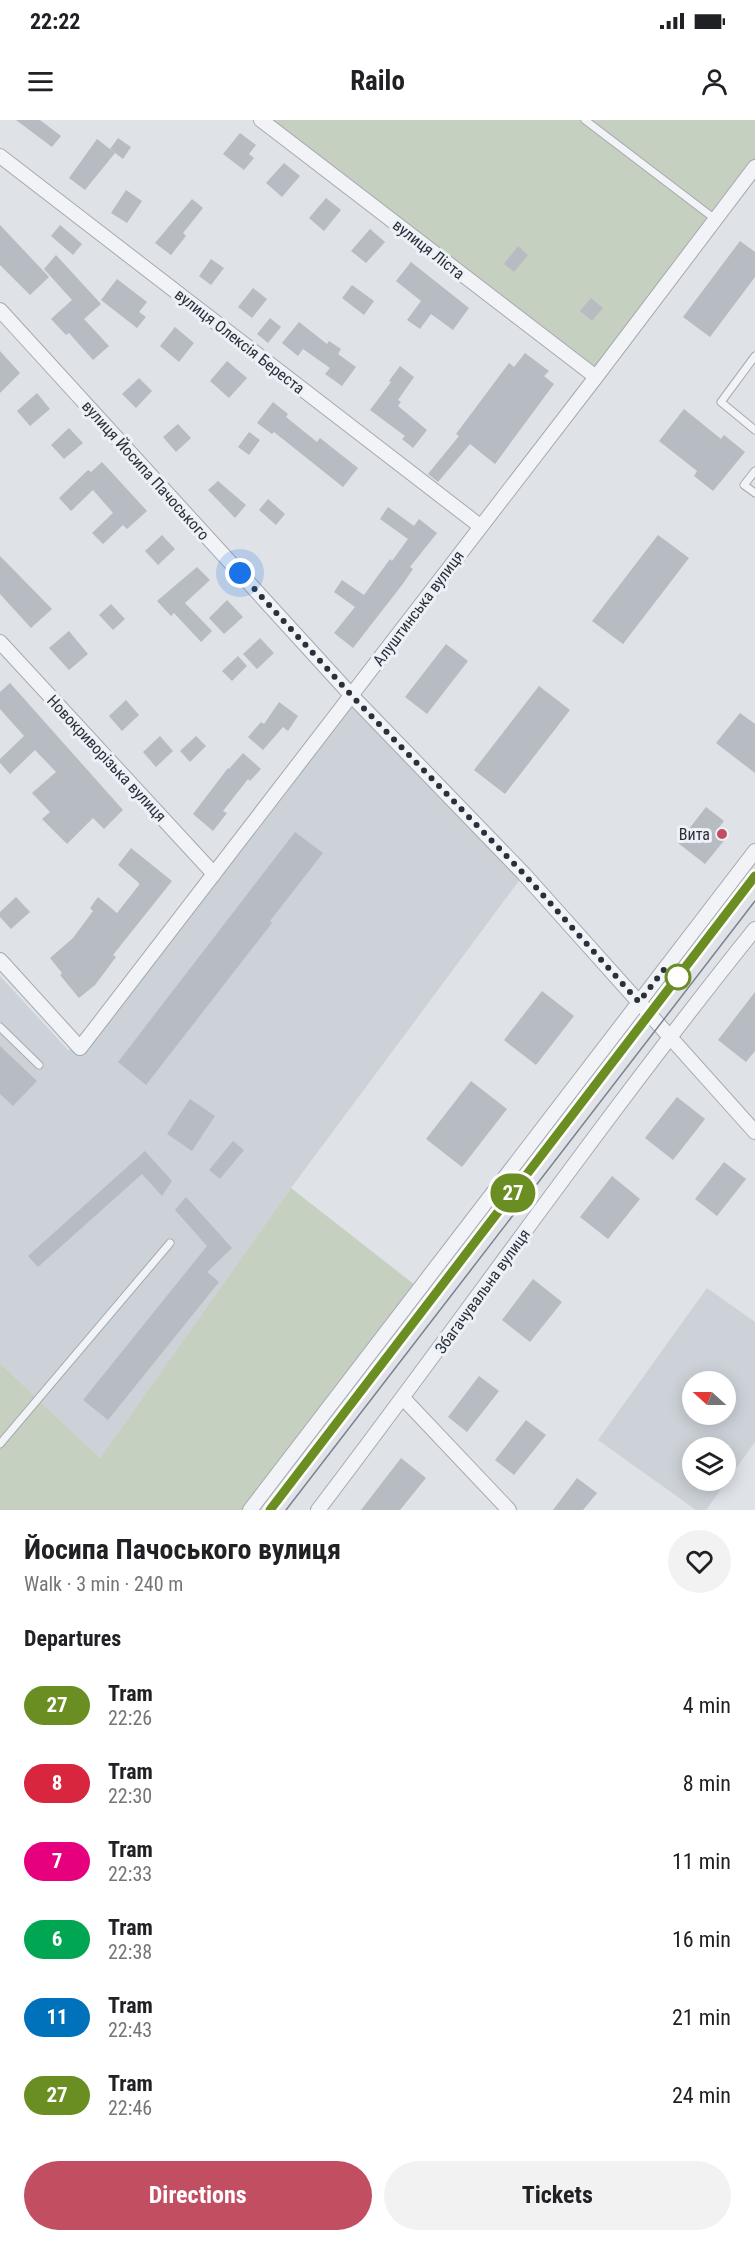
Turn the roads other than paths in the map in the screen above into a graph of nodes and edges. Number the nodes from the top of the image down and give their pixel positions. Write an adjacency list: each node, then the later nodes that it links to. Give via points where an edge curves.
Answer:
1 (261, 120): 8 (street, вулиця Ліста)
2 (585, 120): 5 (lane)
3 (0, 156): 12 (street, вулиця Олексія Береста)
4 (755, 167): 5 (street, Алуштинська вулиця)
5 (715, 219): 8 (street, Алуштинська вулиця)
6 (0, 310): 14 (street, вулиця Йосипа Пачоського)
7 (755, 356): 9 (lane, via 721,402)
8 (596, 377): 12 (street, Алуштинська вулиця)
9 (755, 430)
10 (755, 471): 11 (lane, via 744,484)
11 (755, 493)
12 (480, 526): 14 (street, Алуштинська вулиця)
13 (0, 642): 16 (street, Новокриворізька вулиця)
14 (352, 696): 16 (street, Алуштинська вулиця); 19 (street, вулиця Йосипа Пачоського, via 524,874)
15 (755, 851): 19 (street)
16 (214, 874): 18 (street, Алуштинська вулиця, via 80,1048)
17 (755, 929): 21 (street, Збагачувальна вулиця)
18 (0, 960)
19 (639, 1002): 21 (street, вулиця Йосипа Пачоського); 27 (street)
20 (0, 1027): 22 (lane)
21 (669, 1037): 23 (street, вулиця Йосипа Пачоського); 25 (street, Збагачувальна вулиця)
22 (39, 1065)
23 (755, 1132)
24 (170, 1243): 26 (lane)
25 (403, 1398): 28 (street, Збагачувальна вулиця); 29 (street)
26 (0, 1444)
27 (250, 1510)
28 (318, 1510)
29 (509, 1510)

